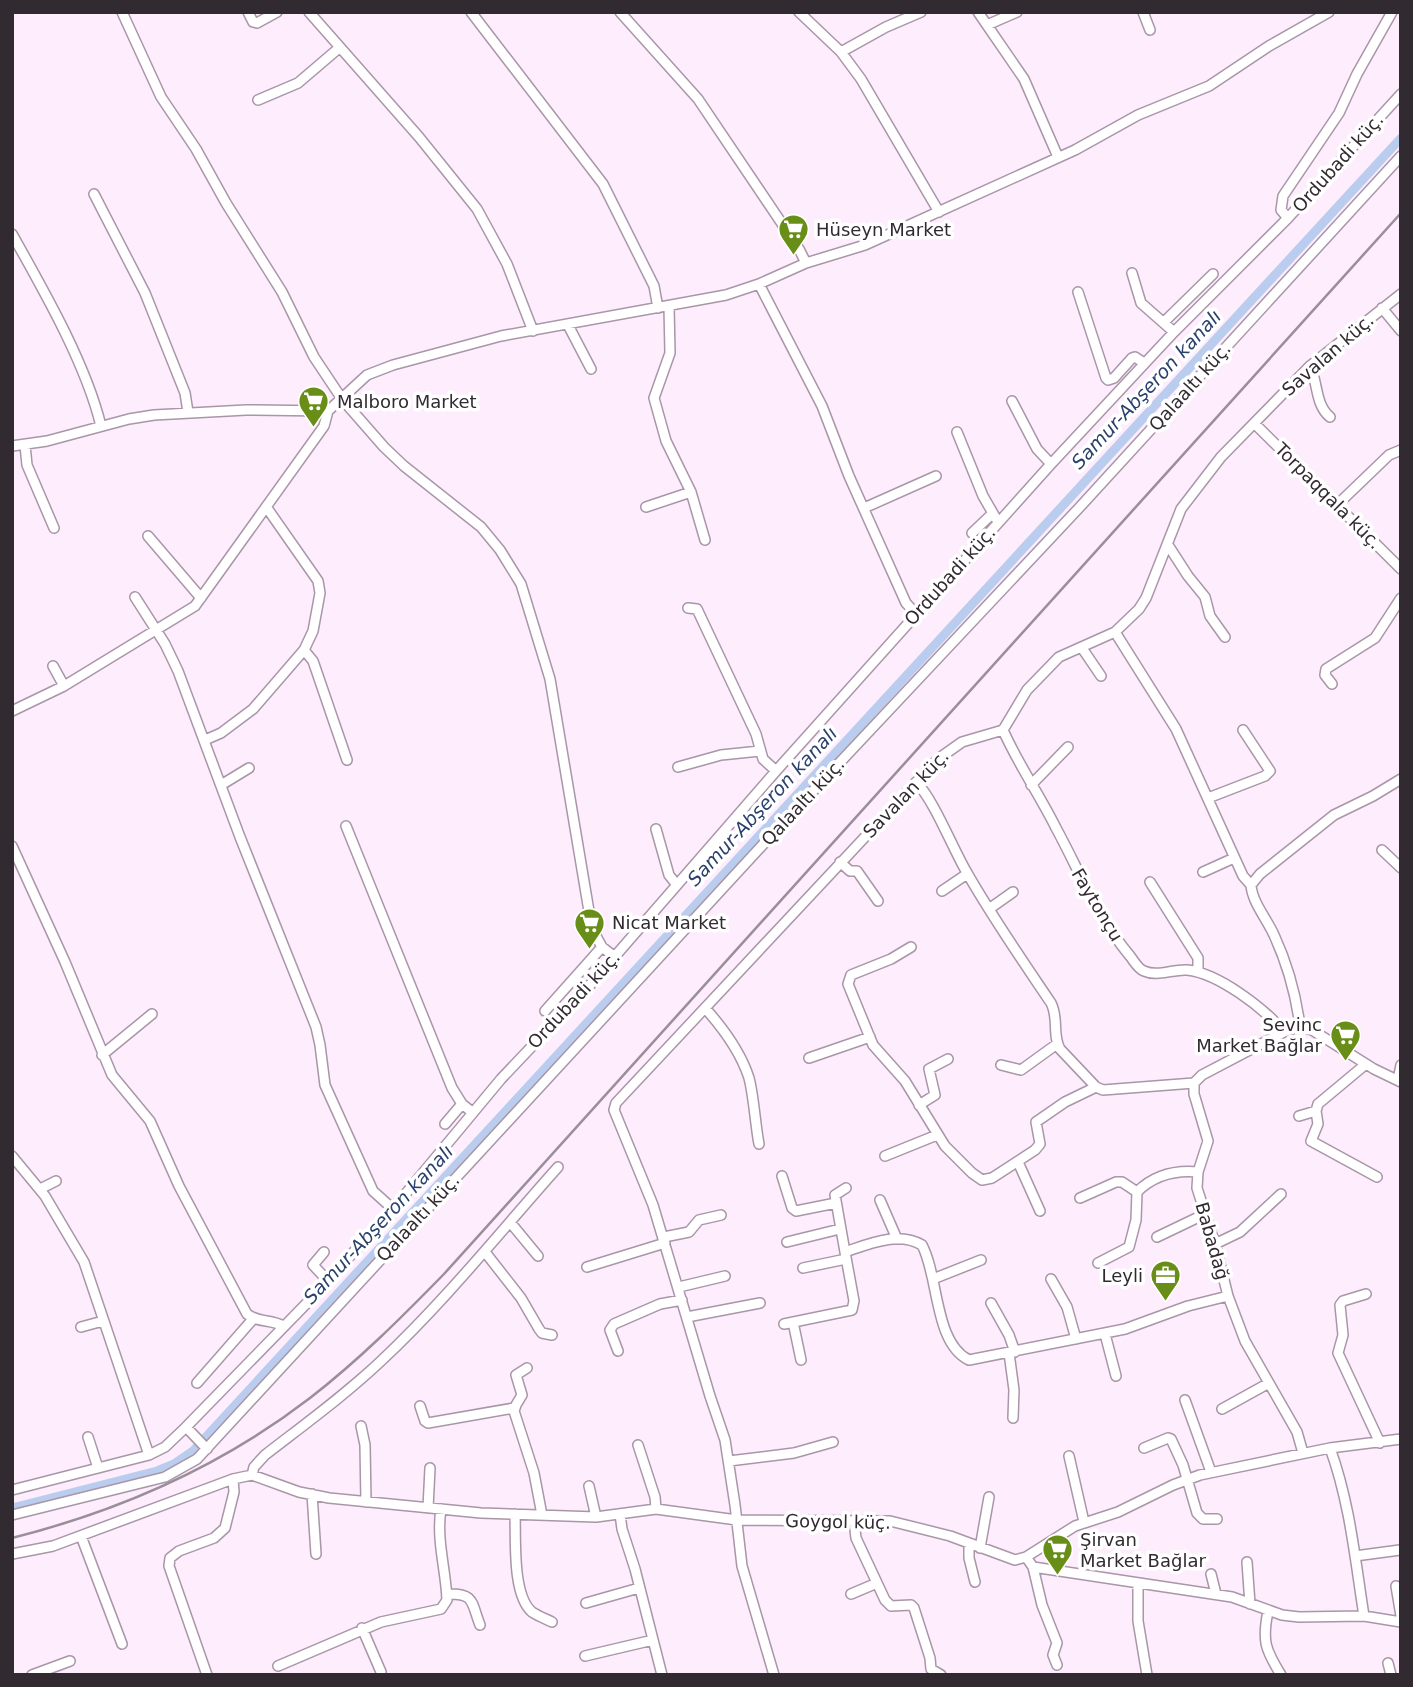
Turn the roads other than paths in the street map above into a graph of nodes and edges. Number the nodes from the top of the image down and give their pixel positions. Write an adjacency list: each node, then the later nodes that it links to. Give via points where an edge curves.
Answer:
1 (122, 12): 43 (street, via 161,97 282,292 314,357)
2 (248, 12): 3 (street, via 257,23)
3 (277, 12)
4 (309, 12): 16 (street)
5 (471, 12): 33 (street, via 603,184 654,286)
6 (620, 12): 26 (street, via 698,99)
7 (799, 12): 17 (street)
8 (921, 12): 17 (street)
9 (978, 12): 14 (street)
10 (1017, 12): 14 (street)
11 (1143, 12): 15 (street)
12 (1329, 12): 21 (street, via 1209,86 1138,115)
13 (1392, 12): 24 (street, via 1339,113 1283,196 1281,210)
14 (987, 25): 21 (street, via 1027,85)
15 (1150, 30)
16 (339, 48): 19 (street, via 298,83); 37 (street, via 477,209 507,264)
17 (841, 51): 23 (street)
18 (1401, 94): 24 (street, Ordubadi küç.)
19 (258, 100)
20 (1401, 156): 214 (street, Qalaaltı küç.)
21 (1058, 157): 23 (street)
22 (94, 194): 46 (street, via 145,293 185,393)
23 (939, 212): 26 (street, via 865,245)
24 (1288, 218): 39 (street, Ordubadi küç.)
25 (12, 234): 49 (street, via 93,396)
26 (806, 263): 29 (street)
27 (1132, 273): 35 (street, via 1141,303)
28 (1213, 274): 35 (street)
29 (759, 284): 32 (street); 60 (street, via 817,394)
30 (1078, 292): 40 (street, via 1105,378 1114,378 1132,358)
31 (1401, 294): 34 (street, Savalan küç.)
32 (669, 307): 33 (street); 56 (street, via 670,353 654,398 666,440)
33 (658, 308): 36 (street)
34 (1382, 308): 38 (street); 41 (street, Savalan küç.)
35 (1164, 322): 39 (street)
36 (568, 325): 37 (street); 42 (street)
37 (533, 331): 43 (street, via 377,370)
38 (1401, 331)
39 (1174, 332): 40 (street, Ordubadi küç.)
40 (1144, 363): 54 (street, Ordubadi küç.)
41 (1310, 366): 47 (street, via 1323,411); 48 (street, Savalan küç.)
42 (591, 369)
43 (342, 399): 45 (street); 113 (street, via 404,466 481,527 521,584 550,679 592,929)
44 (1012, 401): 54 (street, via 1037,449)
45 (328, 411): 46 (street); 59 (street, via 324,426)
46 (188, 412): 49 (street)
47 (1330, 417)
48 (1255, 424): 57 (street, Torpaqqala küç.); 66 (street, Savalan küç., via 1187,499)
49 (101, 426): 51 (street)
50 (957, 432): 61 (street)
51 (25, 445): 52 (street); 62 (street, via 27,465)
52 (12, 446)
53 (1401, 450): 57 (street, via 1389,455)
54 (1051, 464): 61 (street, Ordubadi küç.)
55 (936, 476): 60 (street)
56 (691, 492): 58 (street); 65 (street)
57 (1337, 505): 67 (street, Torpaqqala küç.)
58 (646, 507)
59 (267, 508): 69 (street); 77 (street, via 320,587 313,631)
60 (864, 508): 72 (street, via 906,603)
61 (995, 518): 63 (street); 72 (street, Ordubadi küç.)
62 (54, 528)
63 (972, 533)
64 (148, 536): 69 (street)
65 (705, 540)
66 (1168, 545): 74 (street, Savalan küç., via 1139,609); 75 (street, via 1205,597 1210,616)
67 (1401, 569)
68 (135, 597): 73 (street)
69 (201, 598): 73 (street)
70 (1401, 598): 80 (street, via 1375,638 1326,668)
71 (688, 608): 87 (street, via 699,612)
72 (916, 614): 91 (street, Ordubadi küç.)
73 (155, 630): 81 (street); 85 (street, via 178,671)
74 (1115, 632): 76 (street, Savalan küç.); 96 (street, via 1176,729)
75 (1225, 637)
76 (1082, 648): 79 (street); 83 (street, Savalan küç., via 1065,653 1040,676)
77 (304, 650): 85 (street, via 253,709); 88 (street, via 313,661)
78 (53, 666): 81 (street)
79 (1101, 676)
80 (1332, 684)
81 (64, 686): 82 (street)
82 (12, 711)
83 (1003, 730): 93 (street, Savalan küç., via 950,748); 95 (street, Faytonçu)
84 (1242, 730): 96 (street, via 1269,774)
85 (205, 740): 94 (street)
86 (1068, 747): 95 (street)
87 (760, 751): 89 (street, via 721,755); 91 (street)
88 (347, 760)
89 (678, 767)
90 (249, 768): 94 (street)
91 (776, 771): 107 (street, Ordubadi küç.)
92 (1401, 779): 108 (street, via 1334,815)
93 (916, 782): 102 (street, Savalan küç.); 105 (street)
94 (222, 785): 156 (street, via 316,1027 325,1085 373,1191)
95 (1031, 785): 116 (street, Faytonçu, via 1105,925 1141,970)
96 (1208, 798): 101 (street)
97 (346, 826): 133 (street)
98 (656, 829): 107 (street, via 669,875)
99 (12, 846): 124 (street)
100 (1382, 850): 103 (street)
101 (1234, 858): 104 (street); 108 (street)
102 (840, 862): 111 (street, via 857,871); 117 (street, Savalan küç.)
103 (1401, 868)
104 (1203, 872)
105 (967, 874): 109 (street); 112 (street)
106 (1150, 881): 116 (street, via 1198,958)
107 (677, 885): 115 (street, Ordubadi küç.)
108 (1251, 885): 120 (street, via 1277,942)
109 (942, 891)
110 (1013, 892): 112 (street)
111 (878, 901)
112 (989, 909): 123 (street, via 1051,1003 1057,1017)
113 (602, 947): 115 (street); 118 (street)
114 (911, 947): 122 (street, via 848,979)
115 (615, 957): 136 (street, Ordubadi küç.)
116 (1198, 972): 121 (street, Faytonçu, via 1241,995)
117 (705, 1008): 140 (street, via 723,1028 749,1078); 163 (street, Savalan küç., via 614,1110)
118 (545, 1011)
119 (152, 1014): 124 (street)
120 (1300, 1026): 121 (street); 127 (street)
121 (1284, 1032): 131 (street)
122 (870, 1037): 125 (street); 134 (street)
123 (1057, 1044): 128 (street, via 1021,1070); 132 (street)
124 (102, 1055): 186 (street, via 112,1075 150,1121 200,1226)
125 (809, 1058)
126 (948, 1059): 134 (street, via 929,1069 935,1095)
127 (1366, 1064): 130 (street); 135 (street, via 1318,1104)
128 (1001, 1065)
129 (1401, 1065): 130 (street)
130 (1399, 1081)
131 (1194, 1083): 132 (street, via 1110,1090); 145 (street, Babadağ, via 1208,1141)
132 (1096, 1087): 143 (street, via 1036,1122 1038,1147)
133 (462, 1104): 136 (street); 138 (street)
134 (919, 1105): 139 (street)
135 (1316, 1111): 137 (street); 147 (street, via 1318,1124 1312,1142)
136 (472, 1112): 156 (street, Ordubadi küç.)
137 (1299, 1116)
138 (444, 1124)
139 (937, 1135): 142 (street); 143 (street, via 979,1179 992,1178)
140 (759, 1144)
141 (12, 1156): 150 (street)
142 (885, 1156)
143 (1018, 1162): 157 (street)
144 (558, 1167): 160 (street)
145 (1198, 1172): 151 (street, via 1161,1176); 158 (street, Babadağ, via 1197,1188)
146 (782, 1176): 155 (street, via 796,1211)
147 (1377, 1177)
148 (56, 1181): 150 (street)
149 (846, 1188): 155 (street, via 835,1195)
150 (40, 1189): 187 (street, via 81,1255)
151 (1138, 1192): 153 (street, via 1116,1182); 172 (street, via 1129,1247)
152 (1281, 1194): 166 (street, via 1240,1232)
153 (1080, 1198)
154 (880, 1200): 164 (street)
155 (836, 1203): 161 (street)
156 (393, 1209): 178 (street, Ordubadi küç.)
157 (1040, 1211)
158 (1205, 1214): 162 (street); 166 (street, Babadağ)
159 (721, 1215): 163 (street, via 699,1220 688,1232)
160 (510, 1222): 168 (street); 170 (street)
161 (840, 1229): 165 (street); 169 (street)
162 (1157, 1237)
163 (664, 1240): 173 (street); 179 (street)
164 (897, 1240): 169 (street, via 876,1242); 176 (street, via 922,1245)
165 (788, 1242)
166 (1215, 1244): 181 (street, Babadağ)
167 (324, 1252): 178 (street, via 313,1265)
168 (485, 1252): 191 (street, via 522,1298 542,1333); 222 (street, via 380,1362 265,1455)
169 (846, 1255): 174 (street); 195 (street, via 852,1310 789,1323)
170 (538, 1256)
171 (981, 1260): 176 (street)
172 (1098, 1264)
173 (587, 1267)
174 (803, 1268)
175 (725, 1276): 179 (street)
176 (933, 1279): 194 (street, via 948,1339 957,1354 969,1360)
177 (1051, 1279): 192 (street, via 1067,1307)
178 (328, 1281): 188 (street, Ordubadi küç.)
179 (679, 1287): 182 (street)
180 (1366, 1294): 210 (street, via 1340,1305 1343,1335 1338,1353)
181 (1228, 1296): 190 (street); 199 (street, Babadağ, via 1245,1341)
182 (682, 1300): 185 (street); 193 (street, via 660,1304 614,1324 610,1330)
183 (760, 1303): 185 (street)
184 (991, 1303): 194 (street, via 1009,1335)
185 (687, 1317): 218 (street)
186 (253, 1319): 188 (street); 198 (street)
187 (103, 1321): 189 (street); 216 (street)
188 (284, 1326): 206 (street, Ordubadi küç.)
189 (81, 1327)
190 (1105, 1334): 192 (street); 197 (street)
191 (552, 1335)
192 (1076, 1339): 194 (street)
193 (618, 1351)
194 (1012, 1352): 204 (street)
195 (801, 1360)
196 (527, 1368): 202 (street, via 516,1375 522,1395)
197 (1116, 1376)
198 (197, 1383)
199 (1269, 1383): 203 (street); 215 (street, Babadağ, via 1297,1432)
200 (1185, 1400): 221 (street)
201 (420, 1406): 202 (street, via 428,1423)
202 (514, 1408): 236 (street)
203 (1222, 1409)
204 (1013, 1418)
205 (360, 1426): 229 (street)
206 (186, 1427): 214 (street); 216 (street, Ordubadi küç.)
207 (88, 1437): 219 (street)
208 (1401, 1439): 210 (street)
209 (832, 1442): 218 (street, via 794,1453)
210 (1380, 1443): 213 (street)
211 (638, 1445): 232 (street)
212 (1144, 1448): 224 (street, via 1171,1439)
213 (1330, 1448): 215 (street); 248 (street, via 1345,1494)
214 (207, 1449): 235 (street, Qalaaltı küç., via 165,1477)
215 (1303, 1453): 221 (street)
216 (149, 1455): 219 (street, Ordubadi küç.)
217 (1069, 1456): 241 (street)
218 (729, 1461): 239 (street)
219 (98, 1468): 226 (street, Ordubadi küç.)
220 (430, 1468): 230 (street)
221 (1211, 1472): 224 (street)
222 (252, 1475): 223 (street); 227 (street, Goygol küç.)
223 (233, 1479): 242 (street); 279 (street, via 225,1528 215,1538 170,1558)
224 (1187, 1480): 238 (street, via 1199,1517); 241 (street, via 1118,1512)
225 (589, 1486): 237 (street)
226 (12, 1490)
227 (312, 1494): 229 (street, Goygol küç.); 247 (street)
228 (989, 1497): 244 (street)
229 (366, 1502): 230 (street, Goygol küç.)
230 (428, 1508): 231 (street, Goygol küç.)
231 (440, 1509): 233 (street, Goygol küç.); 258 (street)
232 (656, 1509): 234 (street, Goygol küç.); 239 (street, Goygol küç.)
233 (515, 1514): 236 (street, Goygol küç.); 266 (street, via 517,1572 525,1603)
234 (620, 1514): 237 (street, Goygol küç.); 257 (street)
235 (12, 1515)
236 (542, 1515): 237 (street, Goygol küç.)
237 (596, 1517)
238 (1217, 1519)
239 (737, 1520): 240 (street, Goygol küç.); 281 (street, via 744,1576)
240 (854, 1521): 243 (street, Goygol küç., via 902,1523); 254 (street, via 856,1538)
241 (1084, 1522): 249 (street)
242 (81, 1536): 246 (street); 271 (street)
243 (969, 1544): 244 (street, Goygol küç.); 253 (street)
244 (980, 1548): 249 (street, Goygol küç., via 1009,1559)
245 (1400, 1550): 248 (street)
246 (12, 1554)
247 (316, 1554)
248 (1355, 1556): 264 (street)
249 (1026, 1557): 251 (street)
250 (1247, 1562): 262 (street)
251 (1033, 1567): 255 (street); 275 (street, via 1057,1643)
252 (1211, 1574): 260 (street)
253 (975, 1582)
254 (877, 1583): 259 (street); 282 (street, via 888,1604 914,1608 931,1668)
255 (1138, 1583): 260 (street); 283 (street, via 1138,1621)
256 (1396, 1586): 265 (street)
257 (639, 1588): 261 (street); 270 (street)
258 (447, 1594): 268 (street, via 462,1593 469,1598); 269 (street, via 446,1605 438,1611)
259 (851, 1594)
260 (1216, 1594): 262 (street)
261 (586, 1603)
262 (1250, 1604): 263 (street)
263 (1268, 1611): 264 (street, via 1300,1617); 284 (street, via 1265,1643)
264 (1364, 1616): 267 (street)
265 (1401, 1616)
266 (552, 1622)
267 (1401, 1622)
268 (480, 1625)
269 (362, 1628): 276 (street); 277 (street)
270 (653, 1640): 272 (street); 280 (street)
271 (122, 1644)
272 (585, 1656)
273 (70, 1661): 278 (street)
274 (1388, 1663): 285 (street)
275 (1056, 1665)
276 (278, 1666)
277 (381, 1672)
278 (32, 1675)
279 (207, 1675)
280 (662, 1675)
281 (774, 1675)
282 (940, 1675)
283 (1147, 1675)
284 (1281, 1675)
285 (1391, 1675)

